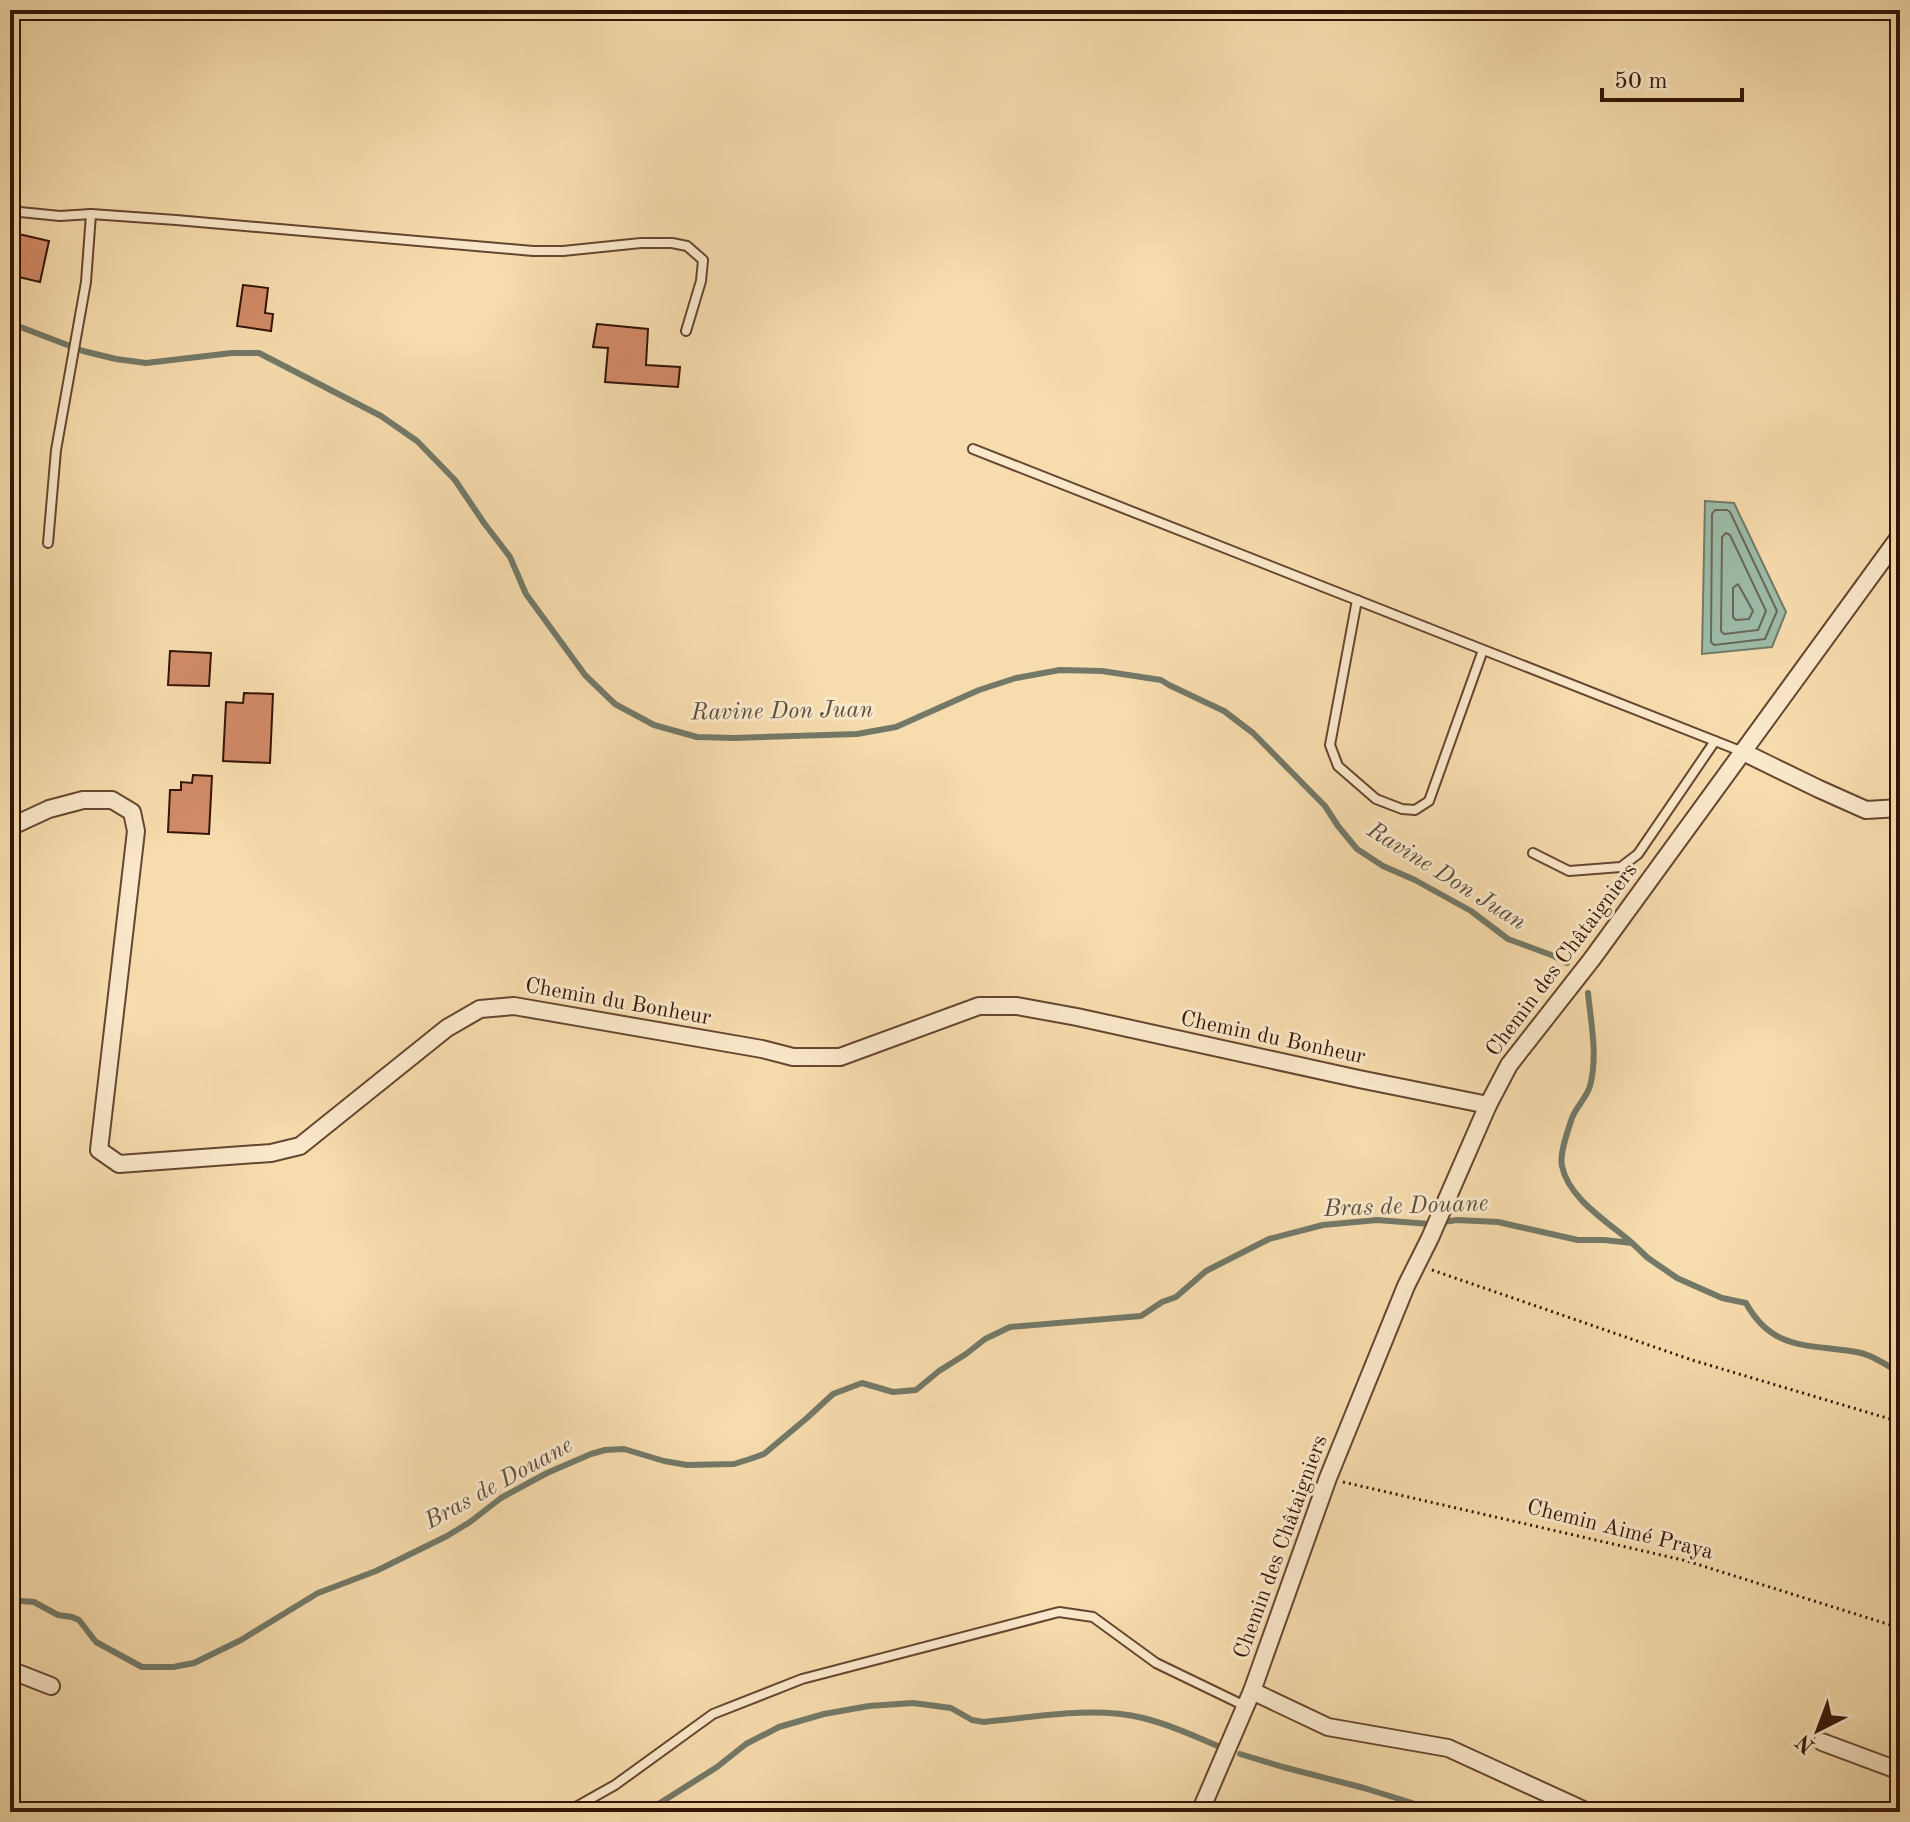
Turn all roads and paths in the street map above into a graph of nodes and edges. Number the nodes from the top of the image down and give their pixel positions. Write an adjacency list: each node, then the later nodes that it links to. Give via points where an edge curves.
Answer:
1 (10, 211): 2 (lane)
2 (91, 214): 3 (lane, via 533,251 672,243 687,246 703,260); 6 (lane, via 86,282 56,450)
3 (686, 331)
4 (973, 449): 7 (lane)
5 (1900, 536): 10 (street, Chemin des Châtaigniers)
6 (48, 543)
7 (1357, 600): 8 (lane); 8 (lane, via 1330,745 1338,766 1376,799 1415,810 1429,801)
8 (1483, 650): 9 (lane)
9 (1715, 741): 10 (lane); 13 (lane, via 1626,864 1569,871)
10 (1743, 752): 11 (street, via 1866,810); 14 (street, Chemin des Châtaigniers, via 1509,1065)
11 (1900, 808)
12 (10, 827): 14 (street, Chemin du Bonheur, via 83,800 112,800 132,812 136,831 99,1150 119,1164 271,1153 300,1146 447,1028 480,1009 514,1006 793,1057 840,1057 979,1006 1017,1006)
13 (1533, 853)
14 (1488, 1105): 15 (street, Chemin des Châtaigniers)
15 (1417, 1265): 16 (path, via 1692,1360); 17 (street, Chemin des Châtaigniers)
16 (1900, 1422)
17 (1328, 1478): 18 (path, Chemin Aimé Praya, via 1687,1561); 21 (street, Chemin des Châtaigniers)
18 (1900, 1628)
19 (10, 1670): 20 (street)
20 (51, 1686)
21 (1248, 1699): 24 (lane, via 1156,1663 1093,1617 1059,1612 802,1679 713,1714 615,1785); 25 (street, Chemin des Châtaigniers); 26 (street, via 1328,1727 1448,1748)
22 (1822, 1742): 23 (street)
23 (1900, 1771)
24 (567, 1812)
25 (1200, 1812)
26 (1588, 1812)

